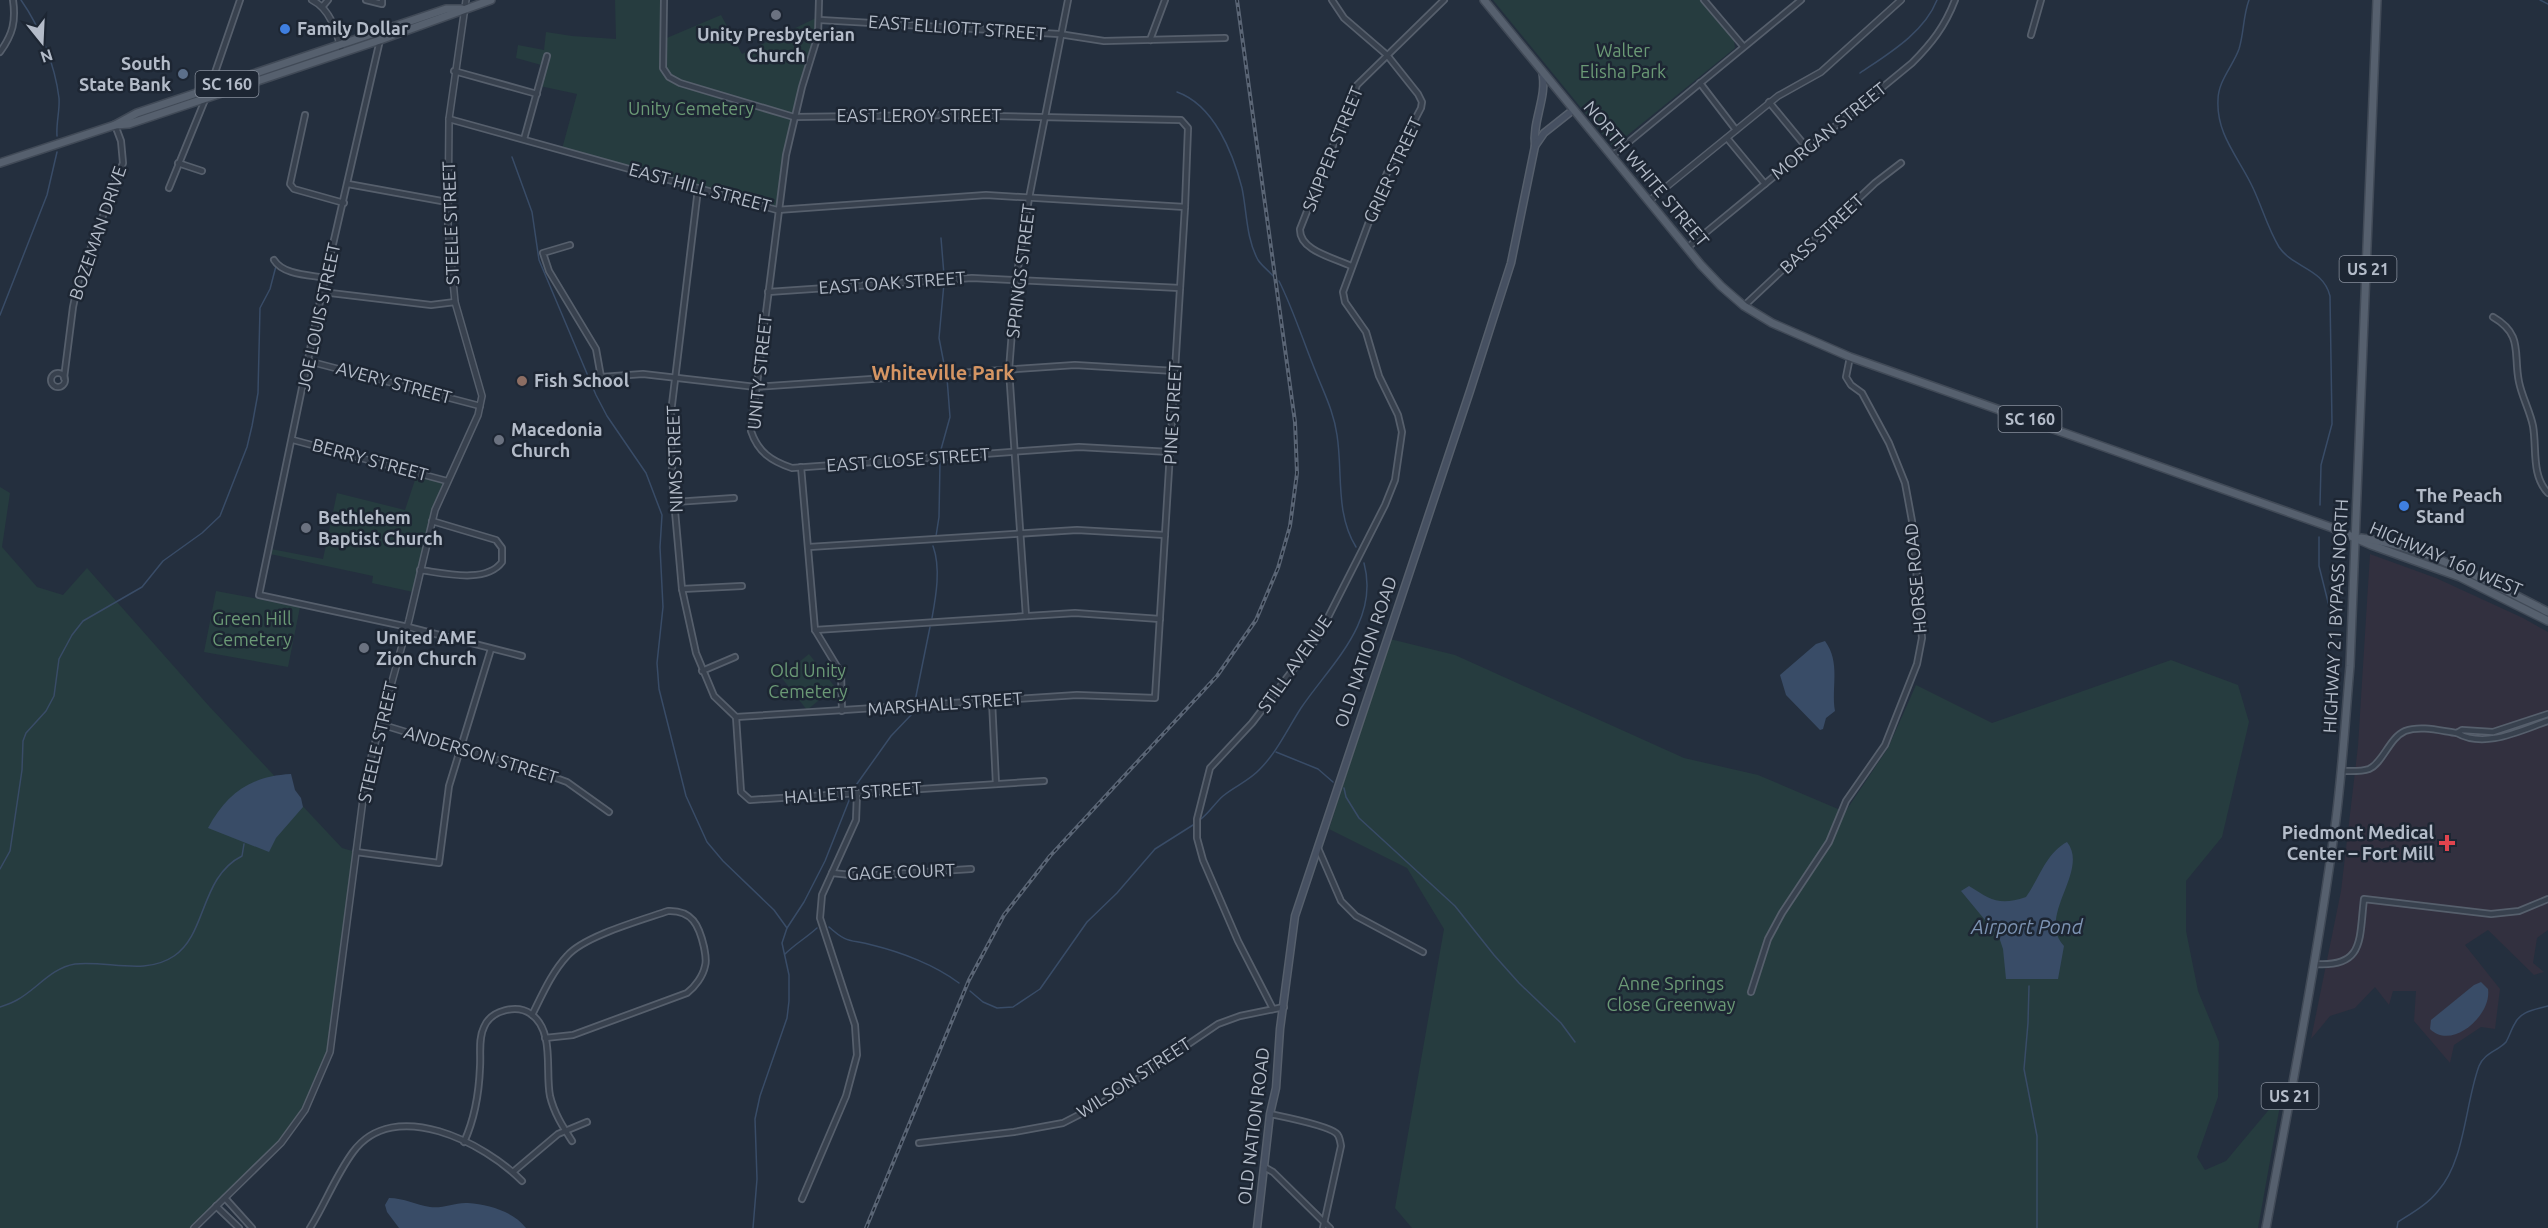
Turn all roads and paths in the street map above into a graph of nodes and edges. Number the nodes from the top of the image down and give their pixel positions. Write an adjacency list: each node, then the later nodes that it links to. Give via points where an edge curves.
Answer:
1 (13, 0): 32 (street, via 15,22)
2 (240, 0): 38 (street)
3 (312, 0): 22 (street)
4 (328, 0): 22 (street)
5 (366, 0): 6 (street, via 381,4)
6 (382, 0)
7 (466, 0): 23 (street, STEELE STREET)
8 (491, 0): 23 (main road, SC 160)
9 (664, 0): 45 (street, EAST LEROY STREET, via 662,62 669,77)
10 (819, 0): 24 (street, UNITY STREET)
11 (1068, 0): 25 (street, SPRINGS STREET)
12 (1165, 0): 29 (street)
13 (1332, 0): 33 (street, GRIER STREET, via 1344,18)
14 (1444, 0): 33 (street, SKIPPER STREET)
15 (1484, 0): 36 (main road, NORTH WHITE STREET)
16 (1705, 0): 30 (street)
17 (1801, 0): 30 (street)
18 (1901, 0): 41 (street, via 1821,72)
19 (1955, 0): 53 (street, MORGAN STREET, via 1947,22 1919,56)
20 (2041, 0): 26 (street)
21 (2378, 0): 101 (main road, HIGHWAY 21 BYPASS NORTH / US 21)
22 (323, 6): 31 (street)
23 (465, 9): 28 (main road, SC 160); 31 (main road, SC 160, via 446,9); 35 (street, STEELE STREET)
24 (820, 20): 25 (street, EAST ELLIOTT STREET); 45 (street, UNITY STREET)
25 (1059, 34): 29 (street, EAST ELLIOTT STREET, via 1104,41); 44 (street, SPRINGS STREET)
26 (2031, 35)
27 (1224, 38): 29 (street, EAST ELLIOTT STREET)
28 (380, 40): 31 (main road, SC 160); 59 (street, JOE LOUIS STREET)
29 (1150, 40)
30 (1743, 46): 37 (street)
31 (341, 48): 38 (main road, SC 160); 40 (main road, SC 160)
32 (0, 52)
33 (1387, 55): 72 (street, GRIER STREET, via 1418,94 1421,108 1387,173); 72 (street, SKIPPER STREET, via 1357,85 1300,231 1307,246)
34 (547, 56): 39 (street)
35 (454, 71): 39 (street); 46 (street, STEELE STREET)
36 (1542, 71): 42 (main road, NORTH WHITE STREET); 52 (main road, OLD NATION ROAD, via 1545,85)
37 (1700, 83): 49 (street); 54 (street)
38 (209, 90): 40 (street); 47 (main road, SC 160, via 137,113)
39 (537, 94): 51 (street)
40 (206, 98): 47 (main road, SC 160, via 129,124); 56 (street)
41 (1769, 102): 49 (street); 53 (street)
42 (1573, 110): 52 (main road, via 1544,133); 54 (main road, NORTH WHITE STREET)
43 (305, 115): 66 (street, via 290,184 294,189)
44 (1045, 116): 45 (street, EAST LEROY STREET); 48 (street, EAST LEROY STREET, via 1181,120); 63 (street, SPRINGS STREET)
45 (794, 117): 68 (street, UNITY STREET)
46 (449, 119): 51 (street, EAST HILL STREET); 65 (street, STEELE STREET)
47 (115, 125): 55 (main road, SC 160); 87 (street, BOZEMAN DRIVE, via 123,163 79,279)
48 (1188, 128): 67 (street, PINE STREET)
49 (1736, 130): 50 (street)
50 (1726, 138): 60 (street); 64 (street)
51 (524, 139): 62 (street, EAST HILL STREET)
52 (1535, 146): 130 (main road, OLD NATION ROAD, via 1511,263)
53 (1808, 148): 60 (street, MORGAN STREET)
54 (1613, 155): 64 (main road, NORTH WHITE STREET)
55 (0, 163)
56 (178, 163): 58 (street); 61 (street)
57 (1901, 163): 79 (street, BASS STREET)
58 (202, 171)
59 (348, 184): 65 (street); 66 (street, JOE LOUIS STREET)
60 (1765, 184): 70 (street, MORGAN STREET)
61 (169, 188)
62 (698, 189): 68 (street, EAST HILL STREET); 86 (street, NIMS STREET)
63 (1029, 198): 67 (street, EAST HILL STREET); 68 (street, EAST HILL STREET, via 986,195); 74 (street, SPRINGS STREET)
64 (1649, 201): 70 (main road, NORTH WHITE STREET)
65 (447, 202): 78 (street, STEELE STREET)
66 (344, 203): 73 (street, JOE LOUIS STREET)
67 (1185, 207): 75 (street, PINE STREET)
68 (777, 210): 77 (street, UNITY STREET)
69 (570, 245): 86 (street, via 543,253 549,271 596,350 601,377)
70 (1687, 248): 79 (main road, NORTH WHITE STREET)
71 (274, 260): 73 (street, via 288,271)
72 (1351, 266): 139 (street, STILL AVENUE, via 1343,287 1344,297 1366,332 1402,432 1395,480 1318,638 1252,723 1210,768 1197,819 1203,860)
73 (326, 279): 76 (street, JOE LOUIS STREET)
74 (1016, 280): 75 (street, EAST OAK STREET); 77 (street, EAST OAK STREET, via 972,278); 84 (street, SPRINGS STREET)
75 (1180, 288): 85 (street, PINE STREET)
76 (322, 292): 78 (street, via 431,305); 83 (street, JOE LOUIS STREET)
77 (768, 292): 88 (street, UNITY STREET)
78 (455, 302): 89 (street, STEELE STREET, via 478,378)
79 (1744, 306): 80 (main road, NORTH WHITE STREET)
80 (1754, 312): 82 (main road, SC 160 / SC 160, via 1800,337)
81 (2493, 317): 95 (street, via 2511,333 2517,346 2519,381 2533,424 2538,474)
82 (1850, 357): 101 (main road, SC 160 / SC 160); 137 (street, HORSE ROAD, via 1846,377 1862,393 1905,483 1922,638 1917,664 1885,745 1846,801 1829,842 1782,913 1768,939)
83 (308, 361): 89 (street, AVERY STREET); 90 (street, JOE LOUIS STREET)
84 (1010, 370): 85 (street, via 1075,365); 88 (street); 91 (street, SPRINGS STREET)
85 (1175, 371): 92 (street, PINE STREET)
86 (675, 377): 88 (street); 97 (street, NIMS STREET, via 670,422)
87 (64, 378)
88 (756, 387): 93 (street, UNITY STREET, via 751,431 755,442 774,462)
89 (480, 406): 94 (street, STEELE STREET, via 471,434)
90 (293, 440): 94 (street, BERRY STREET); 110 (street, JOE LOUIS STREET, via 259,595)
91 (1014, 452): 92 (street, EAST CLOSE STREET, via 1079,447); 93 (street, EAST CLOSE STREET); 99 (street, SPRINGS STREET)
92 (1170, 452): 100 (street, PINE STREET)
93 (801, 467): 102 (street)
94 (447, 481): 98 (street, STEELE STREET)
95 (2548, 493)
96 (734, 498): 97 (street)
97 (675, 502): 105 (street, NIMS STREET)
98 (432, 521): 103 (street, STEELE STREET); 103 (street, via 496,540 502,548 502,562 491,572 480,574)
99 (1020, 534): 100 (street, via 1077,530); 102 (street); 107 (street, SPRINGS STREET)
100 (1165, 535): 108 (street, PINE STREET)
101 (2356, 537): 106 (main road, HIGHWAY 160 WEST / SC 160, via 2441,561); 109 (main road, HIGHWAY 160 WEST / SC 160, via 2460,577); 125 (main road, HIGHWAY 21 BYPASS NORTH / US 21)
102 (808, 547): 111 (street)
103 (420, 570): 110 (street, STEELE STREET)
104 (742, 586): 105 (street)
105 (682, 589): 115 (street, NIMS STREET)
106 (2548, 612)
107 (1026, 616): 108 (street, via 1075,613); 111 (street)
108 (1160, 619): 116 (street, PINE STREET)
109 (2548, 621)
110 (408, 627): 112 (street); 122 (street, STEELE STREET)
111 (815, 630): 118 (street, via 841,673)
112 (491, 649): 113 (street); 124 (street)
113 (522, 656)
114 (735, 657): 115 (street)
115 (702, 671): 120 (street, NIMS STREET, via 714,696)
116 (1155, 698): 117 (street, MARSHALL STREET, via 1077,695)
117 (992, 701): 118 (street, MARSHALL STREET); 127 (street)
118 (842, 711): 120 (street, MARSHALL STREET)
119 (2548, 714): 123 (street)
120 (735, 717): 128 (street, HALLETT STREET, via 741,792 746,799)
121 (2548, 721): 123 (street)
122 (380, 724): 124 (street, ANDERSON STREET); 131 (street, STEELE STREET, via 366,776)
123 (2510, 730): 125 (street, via 2405,731 2373,766 2361,771)
124 (460, 749): 129 (street, ANDERSON STREET, via 567,782); 131 (street, via 449,786 439,863)
125 (2341, 771): 136 (main road, HIGHWAY 21 BYPASS NORTH / US 21)
126 (1044, 781): 127 (street, HALLETT STREET)
127 (996, 784): 128 (street, HALLETT STREET)
128 (857, 793): 133 (street, via 856,820)
129 (609, 812)
130 (1317, 845): 135 (street, via 1341,901 1356,916); 138 (main road, OLD NATION ROAD, via 1295,916)
131 (356, 852): 151 (street, STEELE STREET, via 330,1052 305,1110 281,1143)
132 (971, 869): 133 (street, GAGE COURT, via 861,876)
133 (832, 873): 152 (street, via 822,895 820,918 855,1025 857,1055 846,1096)
134 (2548, 899): 136 (street, via 2519,911 2491,914 2364,899 2355,953 2344,963)
135 (1423, 952)
136 (2314, 964): 161 (main road, HIGHWAY 21 BYPASS NORTH / US 21)
137 (1751, 992)
138 (1284, 1007): 139 (street); 142 (main road, OLD NATION ROAD)
139 (1273, 1009): 147 (street, WILSON STREET, via 1218,1024 1102,1103 1064,1123)
140 (532, 1015): 141 (street); 141 (street, via 558,968 582,944 668,911 678,911 695,921 705,966 694,988 573,1035); 146 (street, via 510,1008 485,1024 477,1104)
141 (545, 1038): 144 (street, via 550,1097)
142 (1270, 1114): 148 (main road, OLD NATION ROAD); 154 (street, via 1338,1134 1341,1146)
143 (587, 1122): 144 (street)
144 (565, 1130): 145 (street); 149 (street)
145 (572, 1141)
146 (464, 1143): 149 (street); 158 (street, via 425,1126 410,1125 366,1139 353,1151)
147 (919, 1143)
148 (1264, 1167): 154 (street); 159 (main road, OLD NATION ROAD)
149 (513, 1172): 150 (street)
150 (522, 1181)
151 (225, 1198): 153 (street, STEELE STREET); 157 (street)
152 (802, 1199)
153 (216, 1206): 155 (street, STEELE STREET); 156 (street)
154 (1324, 1225): 160 (street)
155 (194, 1228)
156 (239, 1228)
157 (252, 1228)
158 (310, 1228)
159 (1257, 1228)
160 (1330, 1228)
161 (2266, 1228)

